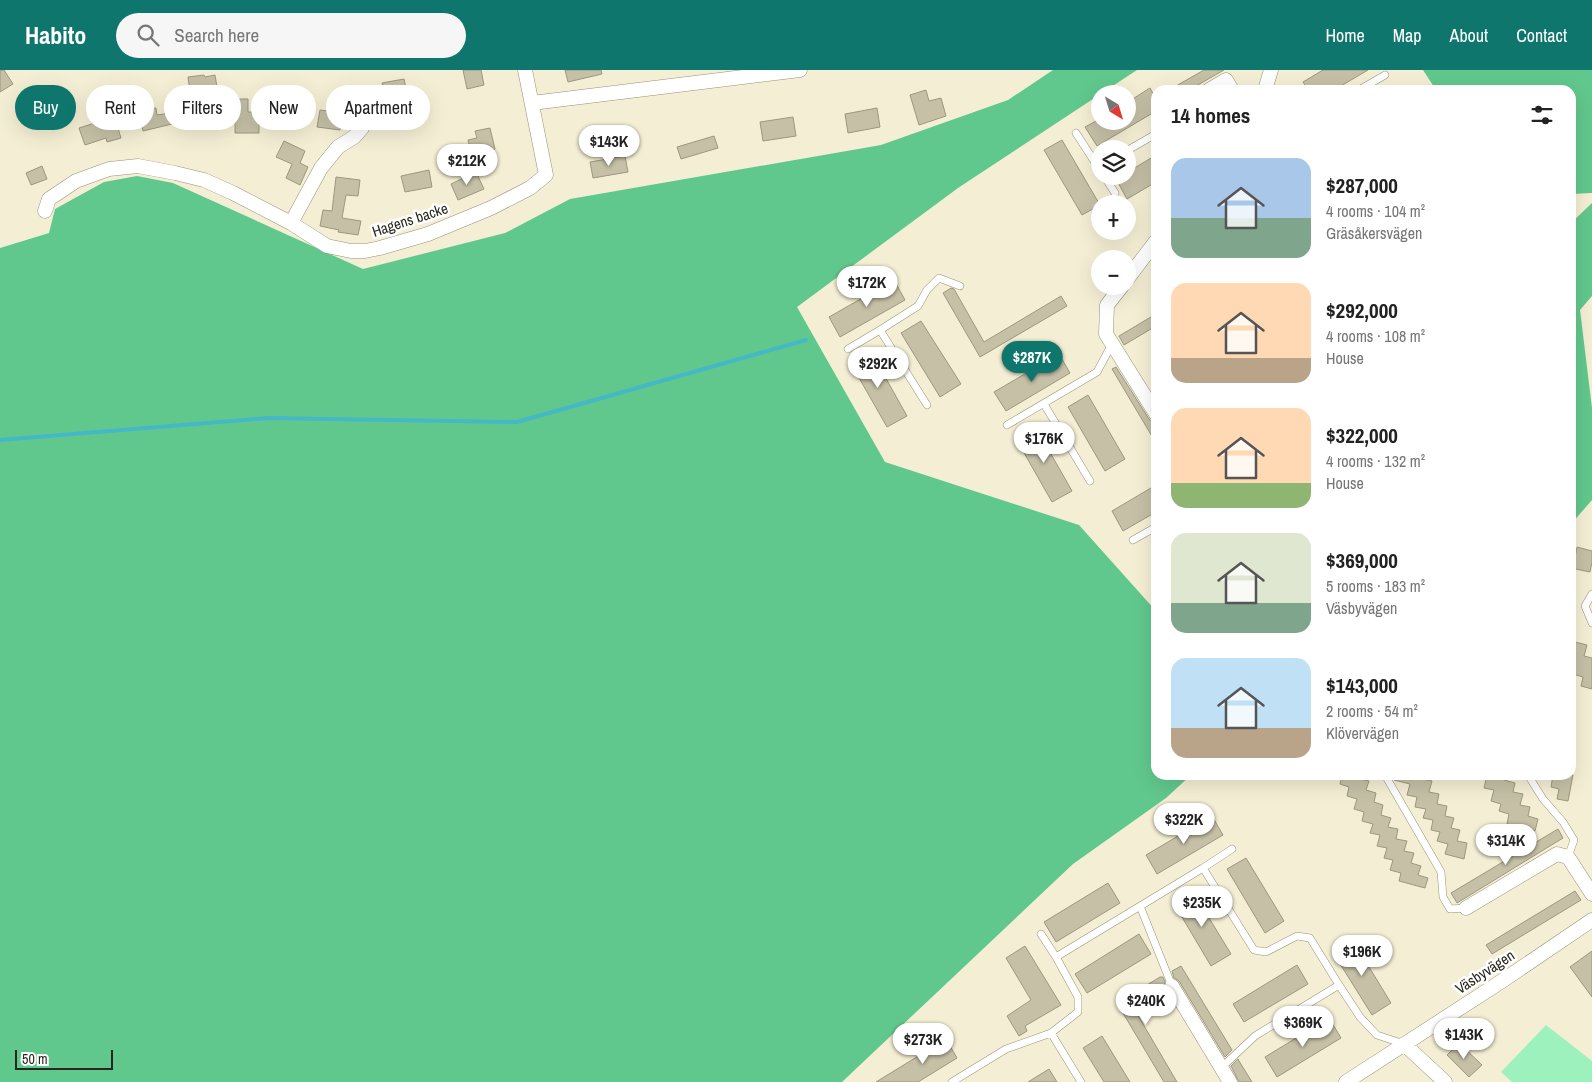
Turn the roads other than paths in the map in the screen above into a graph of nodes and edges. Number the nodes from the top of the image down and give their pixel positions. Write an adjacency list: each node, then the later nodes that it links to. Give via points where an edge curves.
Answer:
1 (525, 70): 9 (street, Hagens backe)
2 (800, 70): 9 (street)
3 (1271, 70): 7 (street)
4 (1385, 75): 8 (lane)
5 (1218, 85): 6 (street, via 1226,80)
6 (1229, 85)
7 (1266, 85)
8 (1368, 85)
9 (532, 103): 18 (street, Hagens backe, via 546,175 530,188 498,205 428,234 365,251 327,246)
10 (360, 130): 18 (street, via 338,147 321,168)
11 (1076, 133): 14 (lane)
12 (1151, 137): 13 (lane)
13 (1136, 145)
14 (1091, 156)
15 (1110, 185): 16 (lane)
16 (1115, 194)
17 (45, 211): 18 (street, Hagens backe, via 49,199 76,181 108,169 138,166 204,180)
18 (291, 223)
19 (1151, 248): 20 (street)
20 (1136, 267)
21 (960, 286): 23 (lane, via 939,278 926,290 918,306)
22 (1115, 295): 24 (street, via 1107,305 1106,334)
23 (880, 330): 25 (lane); 27 (lane)
24 (1112, 344): 26 (lane, via 1097,372); 28 (street)
25 (848, 349)
26 (1044, 404): 29 (lane); 30 (lane)
27 (927, 405)
28 (1151, 406)
29 (1008, 425)
30 (1090, 481)
31 (1151, 530): 32 (lane)
32 (1133, 540)
33 (1592, 594): 34 (lane, via 1585,606)
34 (1592, 623)
35 (1388, 780): 42 (lane, via 1441,872 1443,897 1450,909)
36 (1531, 780): 38 (lane, via 1574,840)
37 (1232, 849): 39 (lane)
38 (1568, 857): 40 (street); 42 (street, via 1557,854)
39 (1203, 868): 41 (lane); 46 (lane, via 1254,950 1266,952 1297,936 1310,938)
40 (1592, 894)
41 (1140, 906): 45 (lane); 47 (lane)
42 (1466, 908)
43 (1592, 920): 49 (street, Väsbyvägen)
44 (1041, 934): 45 (lane)
45 (1056, 957): 48 (lane, via 1078,997 1078,1012)
46 (1339, 985): 49 (lane, via 1360,1018 1377,1035); 50 (lane, via 1255,1036)
47 (1172, 986): 50 (street)
48 (1050, 1033): 51 (lane, via 1006,1049); 52 (lane)
49 (1404, 1044): 54 (street, Väsbyvägen); 55 (street)
50 (1221, 1068): 53 (street)
51 (952, 1082)
52 (1081, 1082)
53 (1230, 1082)
54 (1346, 1082)
55 (1445, 1082)

